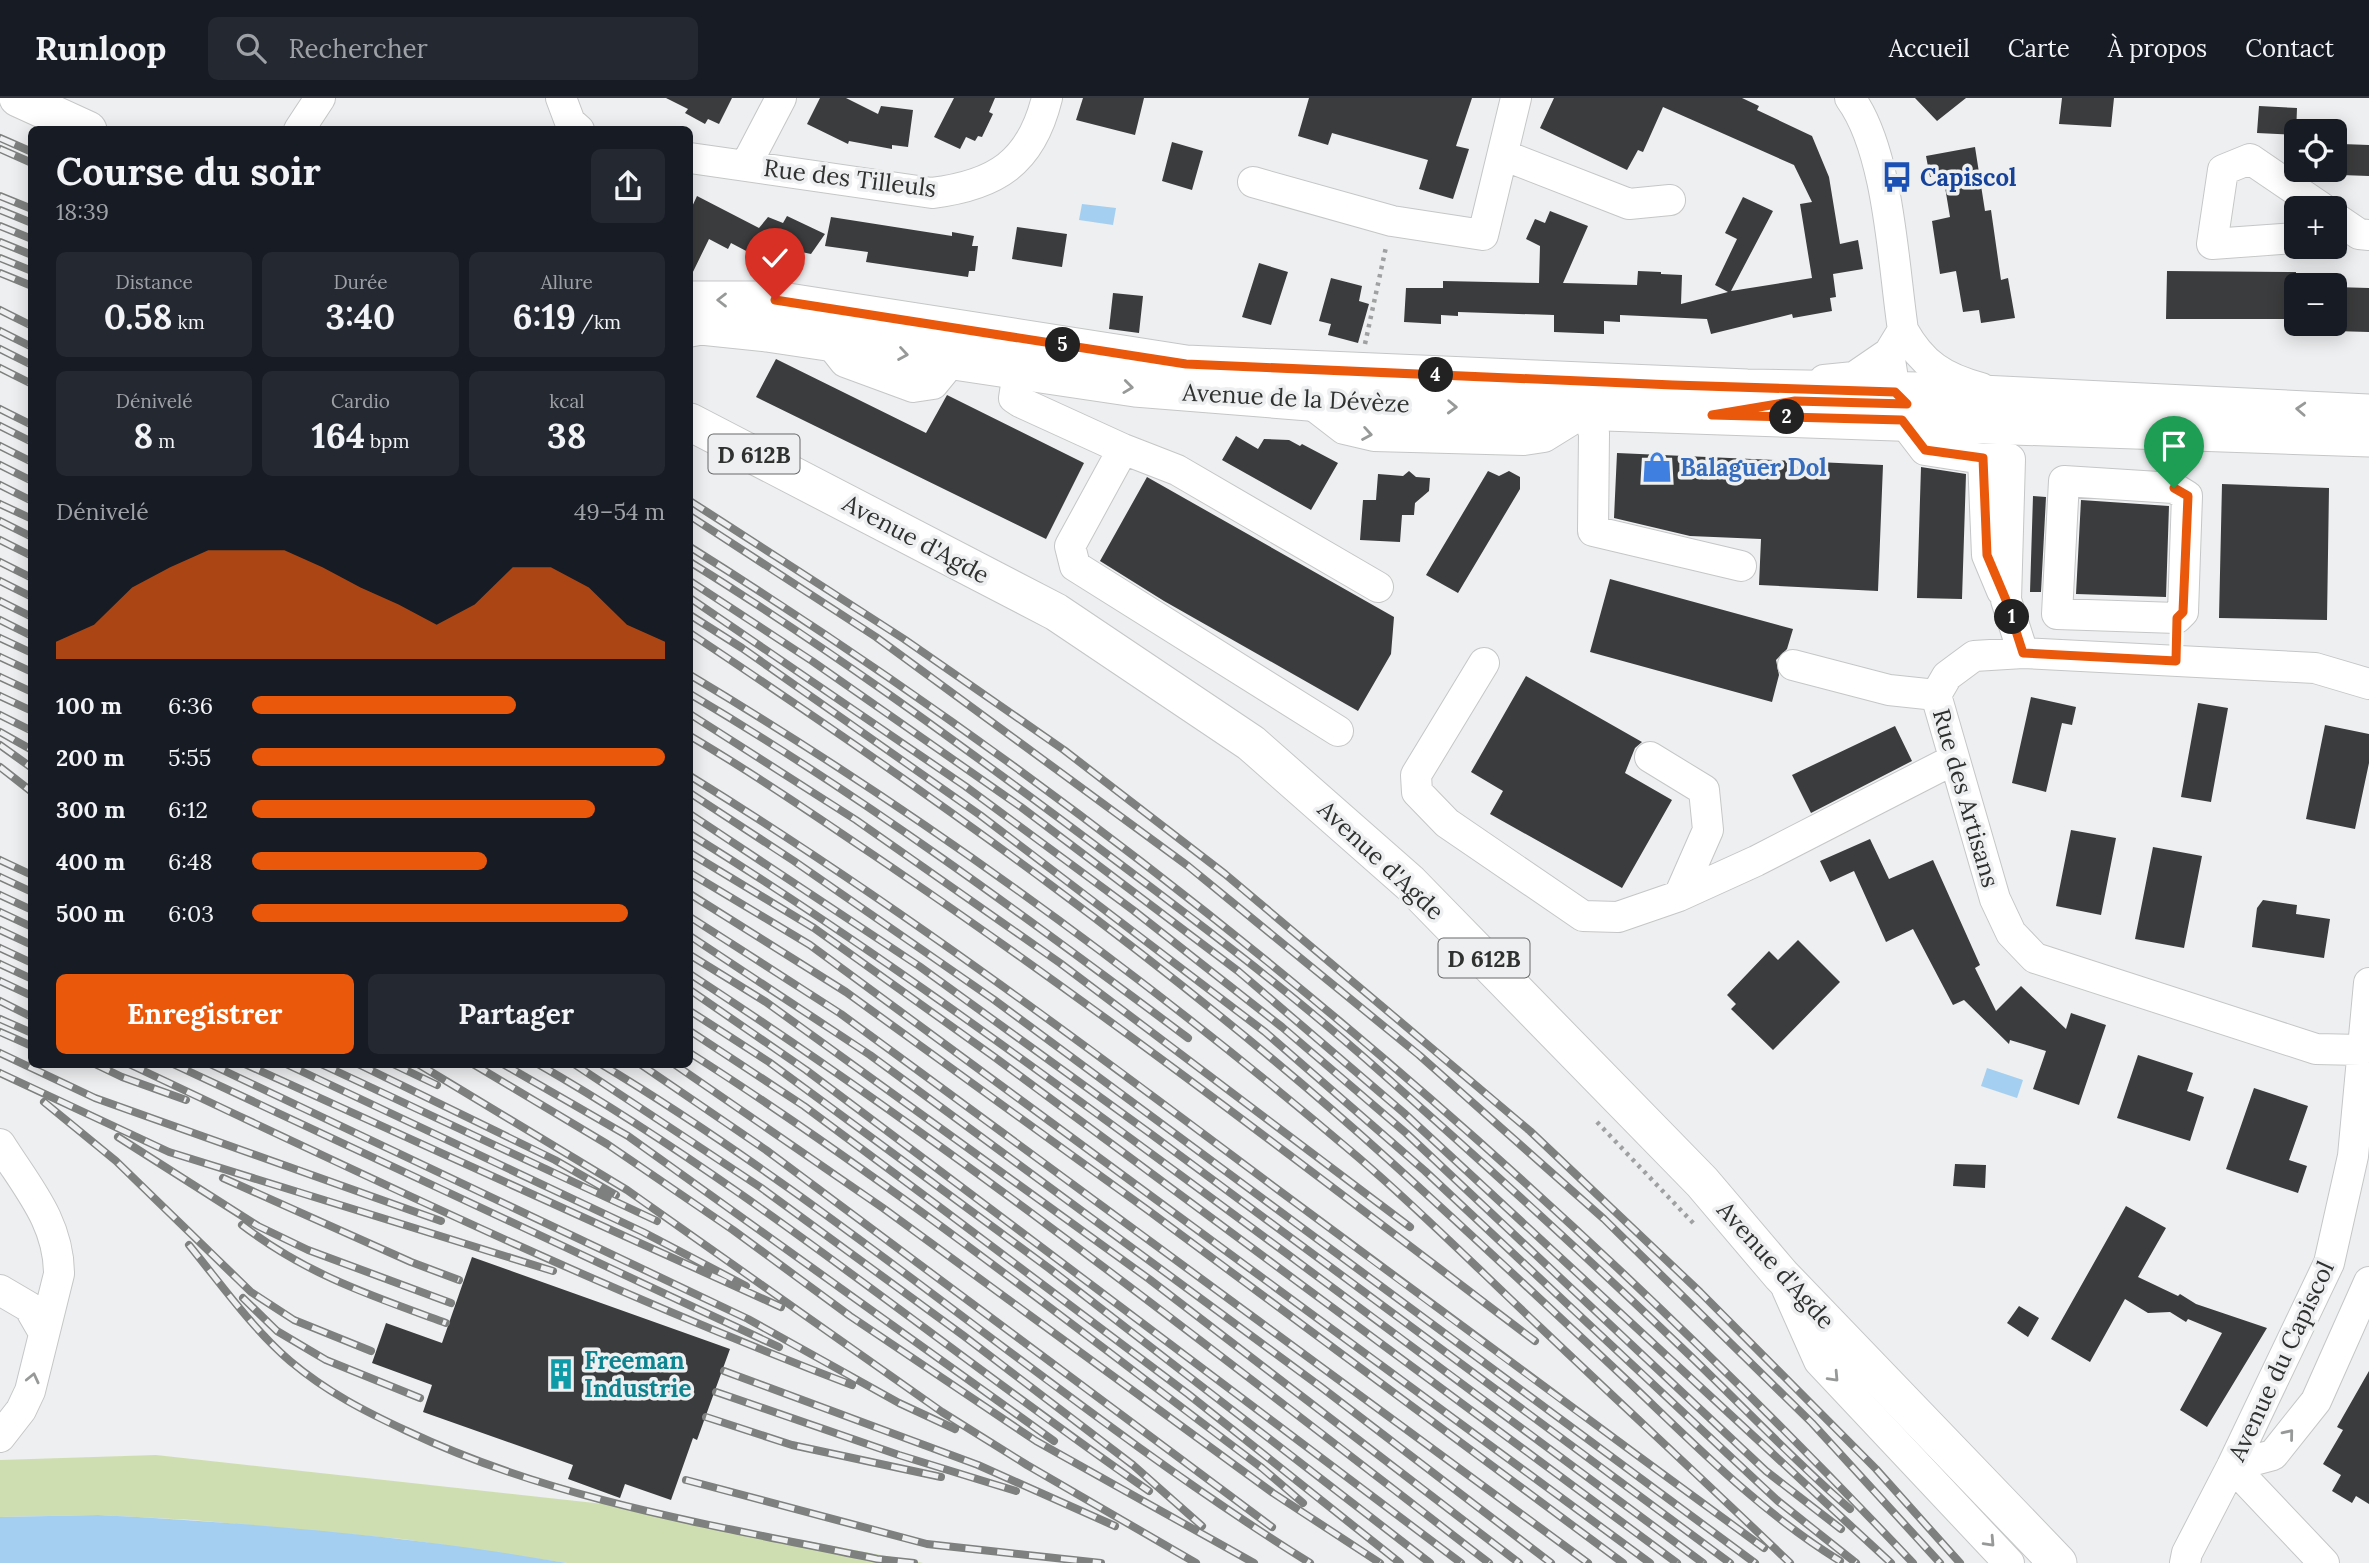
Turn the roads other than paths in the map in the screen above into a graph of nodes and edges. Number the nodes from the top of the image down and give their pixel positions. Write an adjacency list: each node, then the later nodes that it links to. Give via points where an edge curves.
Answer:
1 (18, 98): 8 (main road)
2 (320, 98): 9 (street)
3 (561, 98): 10 (street)
4 (781, 98): 13 (street)
5 (1047, 98): 13 (street, Rue des Tilleuls, via 1040,126 1011,167 967,188 932,193)
6 (1516, 98): 11 (street)
7 (1850, 98): 20 (street, via 1875,147)
8 (82, 126)
9 (302, 126)
10 (574, 126)
11 (1503, 155): 14 (street, via 1483,235 1392,221); 16 (street, via 1629,204)
12 (693, 158): 13 (street, Rue des Tilleuls)
13 (746, 165)
14 (1253, 182)
15 (2304, 196): 17 (street, via 2250,159 2223,170 2212,244)
16 (1670, 200)
17 (2284, 239)
18 (693, 300): 22 (main road, Avenue de la Dévèze, one-way to 18, via 1186,364 775,300)
19 (693, 327): 21 (main road, Avenue de la Dévèze, one-way to 21, via 767,332)
20 (1903, 345): 22 (street, via 1854,377); 23 (street, via 1951,380); 24 (street)
21 (1018, 372): 25 (main road, Avenue de la Dévèze, one-way to 25, via 1135,388 1309,402); 29 (street, via 1014,398)
22 (1747, 388): 24 (main road, Avenue de la Dévèze)
23 (2009, 395): 24 (main road, Avenue de la Dévèze); 26 (main road, Avenue de la Dévèze, one-way to 23)
24 (1906, 402): 25 (main road, Avenue de la Dévèze, via 1712,415); 28 (main road, Avenue de la Dévèze, via 2101,428); 33 (street, via 1925,450 1983,458 1987,555)
25 (1586, 411): 30 (street, via 1594,433 1593,531)
26 (2369, 413)
27 (694, 417): 46 (main road, Avenue d'Agde / D 612B, via 1056,612 1251,743 1410,883 1702,1182)
28 (2369, 438)
29 (1123, 449): 31 (street, via 1177,470); 39 (street, via 1070,546 1075,566)
30 (1741, 566)
31 (1378, 587)
32 (2177, 618): 32 (street, via 2057,614 2064,481 2174,488 2188,496 2183,612); 34 (street)
33 (2023, 653): 34 (street, Rue des Artisans); 38 (street, Rue des Artisans, via 1974,656 1947,676)
34 (2176, 661): 37 (street, Rue des Artisans, via 2315,668)
35 (1483, 663): 42 (street, via 1416,775 1417,792 1447,823 1583,916 1618,917)
36 (1793, 665): 38 (street, via 1889,690)
37 (2369, 684)
38 (1936, 695): 41 (street, Rue des Artisans)
39 (1338, 731)
40 (1650, 757): 42 (street, via 1704,790 1709,830)
41 (1953, 760): 42 (street, via 1756,862); 44 (street, Rue des Artisans, via 1995,899 2011,933 2035,958 2316,1049)
42 (1679, 896)
43 (2368, 991): 44 (street, Avenue du Capiscol)
44 (2361, 1050): 51 (street, Avenue du Capiscol, via 2353,1156 2329,1263)
45 (0, 1144): 49 (street, via 51,1225 59,1254 59,1274)
46 (1781, 1275): 53 (street, one-way to 53, via 1819,1361); 54 (main road, Avenue d'Agde / D 612B)
47 (2369, 1282): 51 (street, one-way to 47, via 2273,1455 2316,1401)
48 (0, 1290): 49 (street, via 29,1307)
49 (44, 1333): 50 (street, one-way to 49, via 30,1391)
50 (0, 1437)
51 (2232, 1466): 52 (street, Avenue du Capiscol); 55 (street)
52 (2186, 1558)
53 (2010, 1563)
54 (2058, 1563)
55 (2324, 1563)

